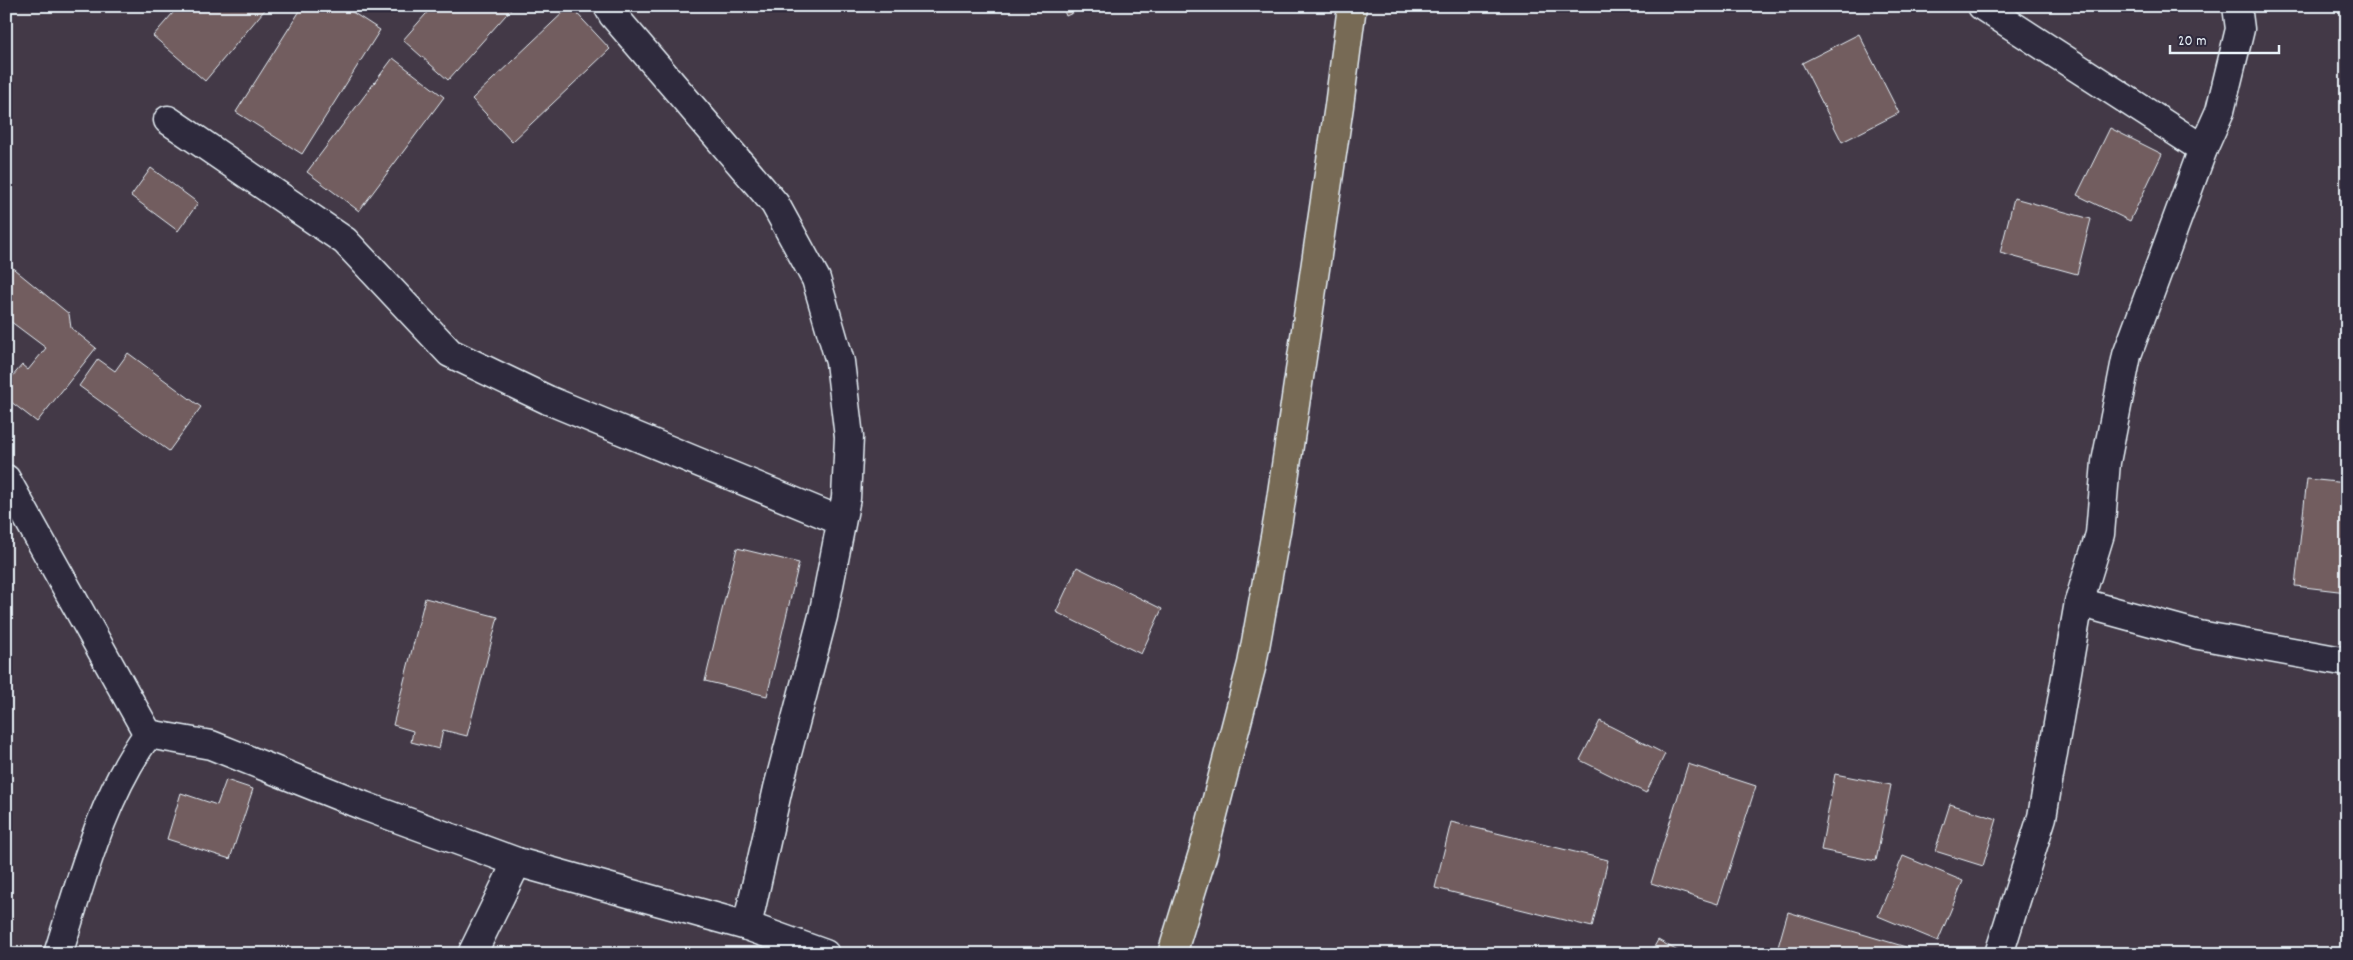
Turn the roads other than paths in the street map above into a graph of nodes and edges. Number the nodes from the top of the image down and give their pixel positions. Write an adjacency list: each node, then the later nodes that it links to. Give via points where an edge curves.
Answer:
1 (608, 6): 8 (street, via 774,204 816,279 840,362 849,437 846,498)
2 (1352, 6): 17 (main road, via 1281,500 1252,664)
3 (1982, 6): 6 (street)
4 (2237, 6): 6 (street, via 2240,29 2220,111)
5 (168, 120): 8 (street, via 345,241 450,353 548,400)
6 (2203, 149): 9 (street, via 2128,355 2106,462 2100,534)
7 (6, 479): 11 (street)
8 (841, 521): 13 (street, via 823,616 778,788)
9 (2079, 602): 10 (street, via 2199,635); 18 (street, via 2042,817)
10 (2347, 662)
11 (148, 734): 12 (street, via 212,746); 14 (street, via 130,758 98,828)
12 (517, 862): 13 (street); 15 (street)
13 (747, 926): 16 (street)
14 (58, 954)
15 (472, 954)
16 (826, 954)
17 (1172, 954)
18 (1999, 954)

